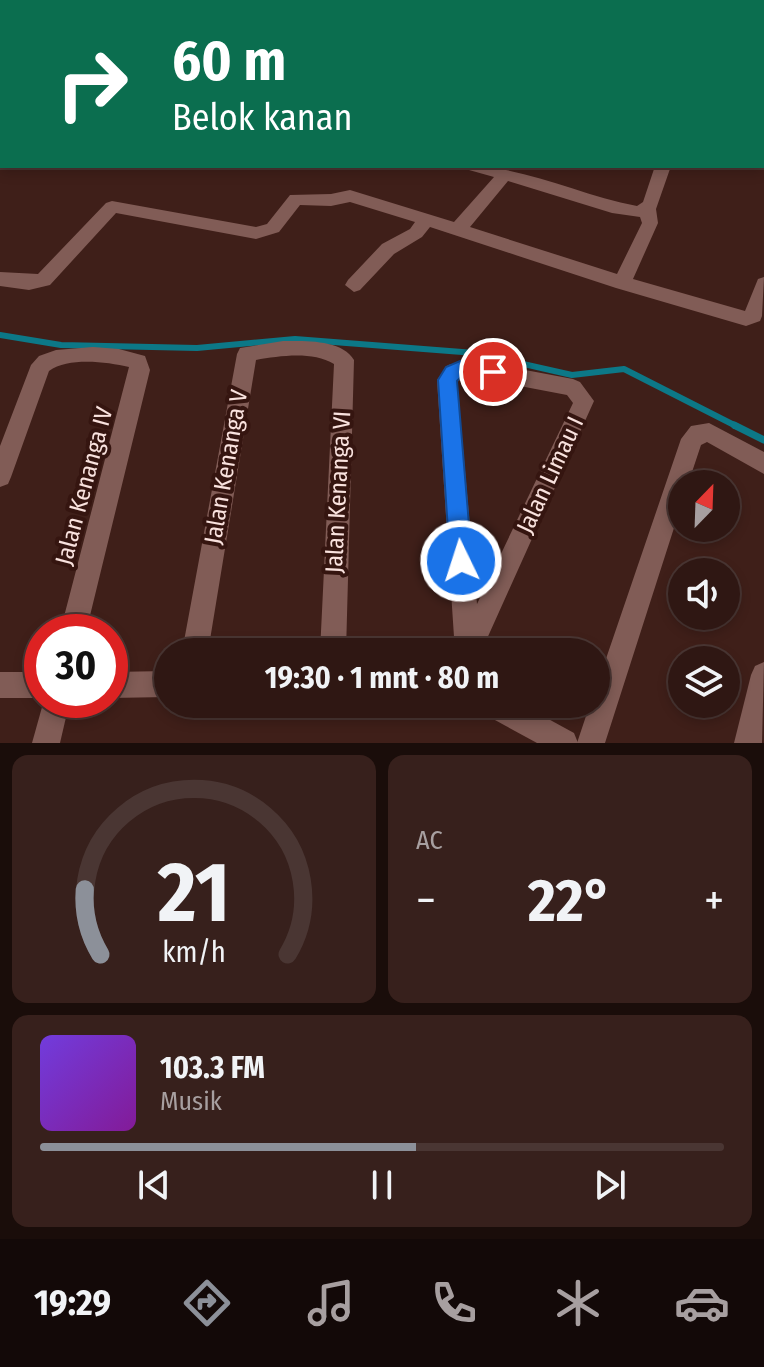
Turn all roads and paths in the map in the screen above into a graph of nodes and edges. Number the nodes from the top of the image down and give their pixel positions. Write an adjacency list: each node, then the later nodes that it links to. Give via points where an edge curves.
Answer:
1 (484, 168): 3 (street)
2 (662, 168): 4 (street)
3 (506, 173): 4 (street, via 612,207 639,212); 6 (street)
4 (647, 208): 8 (street, via 650,223)
5 (427, 219): 6 (street); 7 (street, via 350,196 305,197 296,199 269,231 256,233 112,207 44,280); 10 (street)
6 (458, 229): 8 (street)
7 (0, 279)
8 (622, 283): 9 (street, via 746,319 753,316)
9 (764, 284)
10 (354, 285)
11 (319, 349): 15 (street, Jalan Kenanga V, via 247,354); 16 (street, Jalan Kenanga VI, via 344,360)
12 (764, 464): 28 (street, via 709,432 692,439)
13 (0, 477): 14 (street, Jalan Kenanga IV, via 43,363 73,356 129,357 138,362)
14 (78, 614)
15 (197, 638)
16 (334, 638)
17 (468, 651): 17 (street, Jalan Limau I, via 584,401 573,388 472,368 460,368 447,380)
18 (764, 675): 29 (street)
19 (154, 684): 22 (street)
20 (0, 685): 21 (street)
21 (24, 685)
22 (128, 685)
23 (52, 718): 26 (street)
24 (513, 718): 25 (street)
25 (537, 736): 27 (street)
26 (46, 743)
27 (564, 743)
28 (591, 743)
29 (748, 743)

